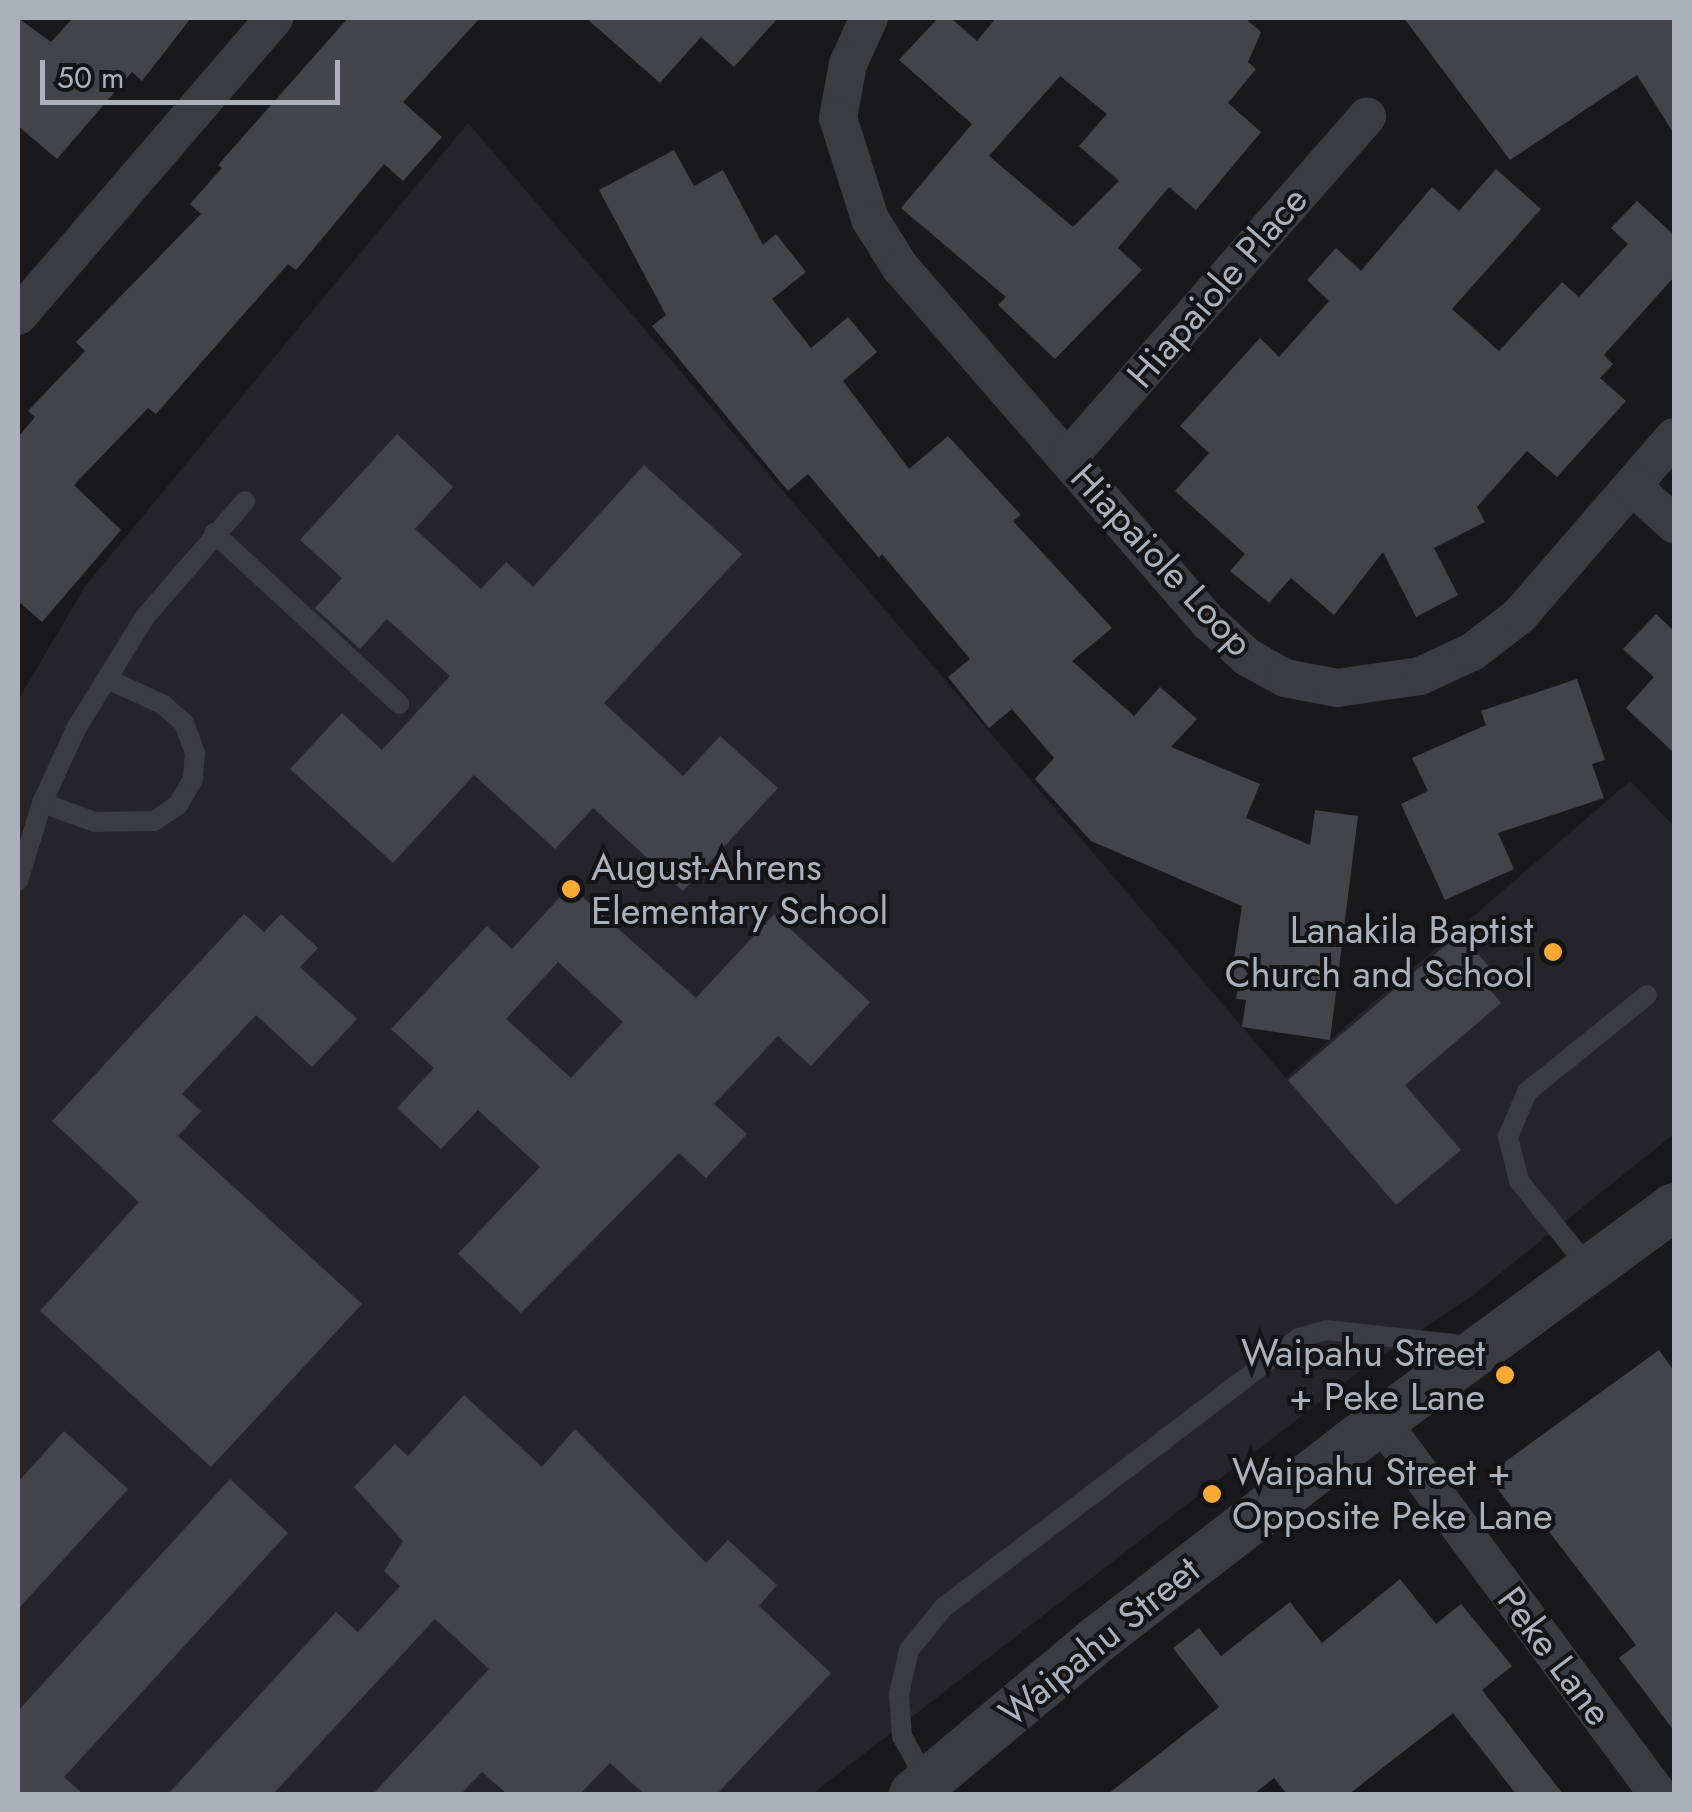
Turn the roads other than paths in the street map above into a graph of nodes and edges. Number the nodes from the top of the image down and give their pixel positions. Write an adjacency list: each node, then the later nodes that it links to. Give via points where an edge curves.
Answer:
1 (274, 18): 4 (street)
2 (870, 18): 6 (street, Hiapaiole Loop, via 848,64 838,118 870,218 900,267)
3 (1367, 116): 6 (street, Hiapaiole Place)
4 (18, 316)
5 (1674, 437): 7 (street, Hiapaiole Loop)
6 (1068, 458): 7 (street, Hiapaiole Loop, via 1247,657 1284,678 1336,688 1420,676 1472,652 1519,616)
7 (1632, 486): 9 (street)
8 (244, 501): 10 (lane)
9 (1674, 524)
10 (214, 534): 11 (lane, via 144,617); 12 (lane)
11 (107, 679): 13 (lane); 13 (lane, via 162,704 184,723 195,753 192,779 178,805 154,821 95,822)
12 (399, 704)
13 (42, 803): 14 (lane)
14 (18, 881)
15 (1647, 995): 17 (lane, via 1526,1092 1508,1137 1519,1181)
16 (1674, 1208): 17 (street, Waipahu Street)
17 (1591, 1270): 18 (street, Waipahu Street)
18 (1483, 1348): 19 (street, Waipahu Street); 20 (lane, via 1327,1330 1299,1338 944,1607 909,1650 899,1694 902,1736)
19 (1380, 1420): 20 (street, Waipahu Street); 21 (street, Peke Lane)
20 (920, 1788)
21 (1658, 1794)

